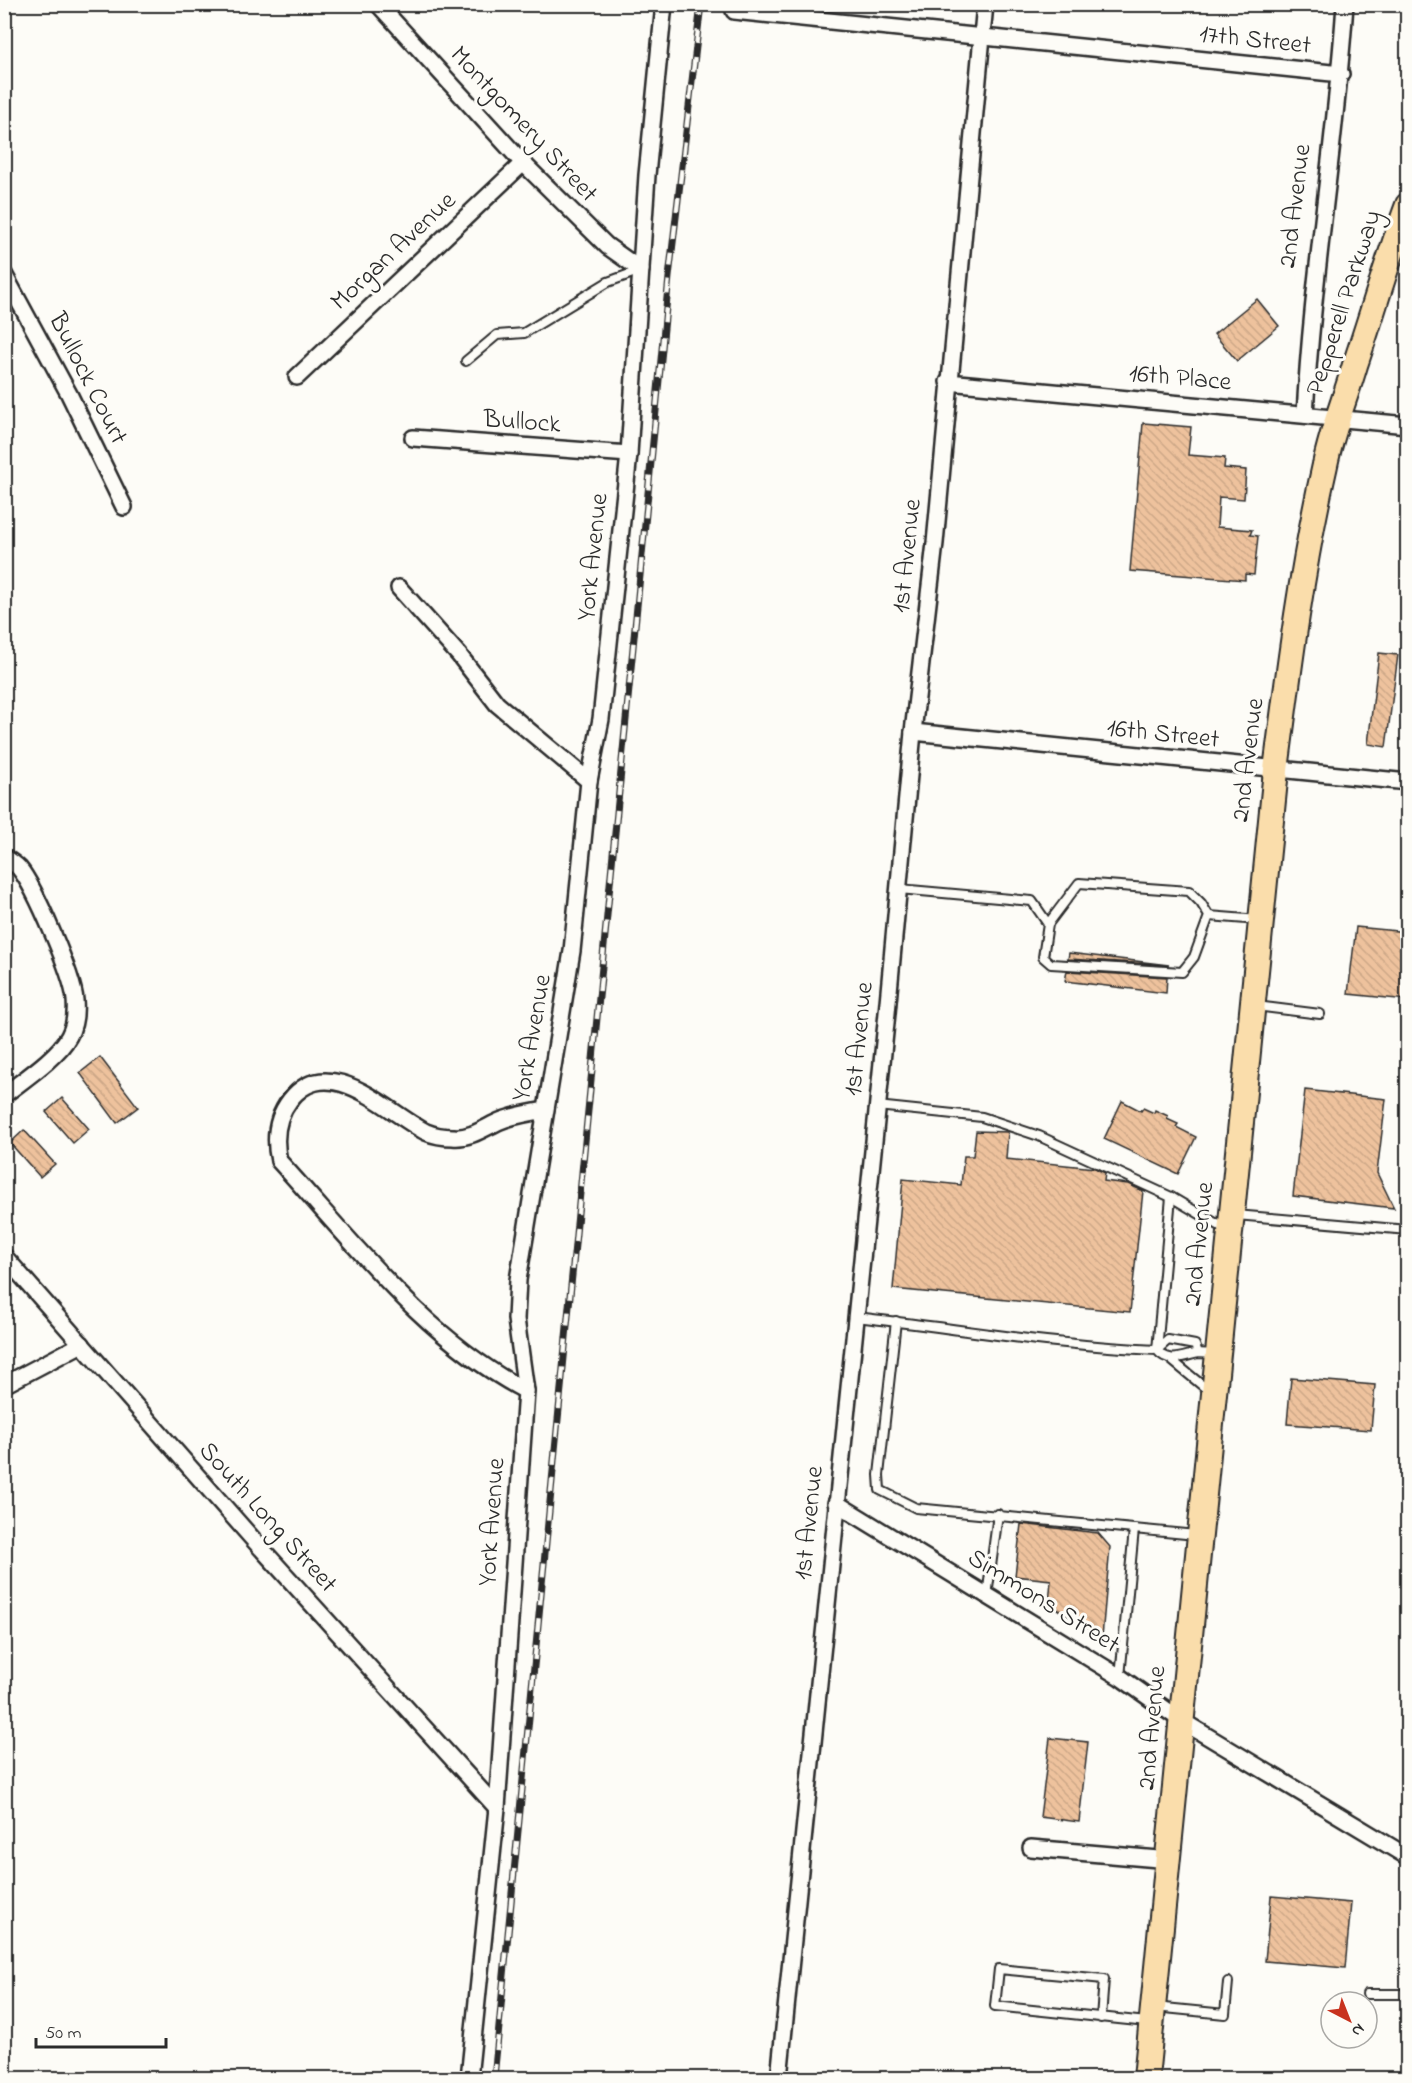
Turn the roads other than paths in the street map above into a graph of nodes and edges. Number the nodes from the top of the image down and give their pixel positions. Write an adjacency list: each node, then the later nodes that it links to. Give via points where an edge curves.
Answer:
1 (378, 4): 8 (street, Montgomery Street)
2 (664, 4): 10 (street, York Avenue)
3 (985, 4): 6 (street, 1st Avenue)
4 (1345, 4): 7 (street, 2nd Avenue)
5 (735, 8): 6 (street, 17th Street)
6 (983, 37): 7 (street, 17th Street); 14 (street, 1st Avenue)
7 (1341, 74): 15 (street, 2nd Avenue, via 1317,270)
8 (523, 163): 10 (street, Montgomery Street, via 607,246); 13 (street, Morgan Avenue)
9 (1407, 205): 16 (main road, Pepperell Parkway)
10 (641, 270): 12 (lane, via 608,282 524,333 498,334); 19 (street, York Avenue)
11 (4, 273): 20 (street, Bullock Court)
12 (466, 361)
13 (297, 377)
14 (948, 382): 15 (street, 16th Place); 22 (street, 1st Avenue)
15 (1305, 415): 16 (street, 16th Place)
16 (1336, 418): 17 (street, 16th Place); 23 (main road, 2nd Avenue, via 1298,615)
17 (1407, 425)
18 (413, 438): 19 (street, Bullock)
19 (629, 454): 24 (street, York Avenue, via 601,719)
20 (124, 507)
21 (399, 588): 24 (street, via 497,704)
22 (913, 732): 23 (street, 16th Street); 27 (street, 1st Avenue)
23 (1276, 770): 25 (street, 16th Street); 29 (main road, 2nd Avenue)
24 (589, 781): 35 (street, York Avenue, via 572,951)
25 (1407, 782)
26 (4, 857): 33 (street, via 18,867 30,884 75,997 76,1017 69,1036 57,1051)
27 (899, 889): 30 (lane, via 1032,901); 34 (street, 1st Avenue)
28 (1209, 916): 29 (lane); 30 (lane, via 1189,891 1079,883); 30 (lane, via 1194,957 1182,972 1051,963 1043,957)
29 (1261, 920): 31 (main road, 2nd Avenue)
30 (1048, 924)
31 (1252, 1006): 32 (lane); 37 (main road, 2nd Avenue)
32 (1320, 1014)
33 (4, 1095)
34 (878, 1106): 36 (lane, via 982,1117 1038,1136); 40 (street, 1st Avenue)
35 (545, 1110): 47 (street, York Avenue, via 518,1280 516,1319); 47 (street, via 501,1120 456,1138 428,1133 350,1086 330,1080 311,1083 295,1094 284,1108 275,1144 279,1161 402,1296 452,1342 497,1376)
36 (1171, 1197): 37 (lane); 43 (lane)
37 (1231, 1223): 38 (lane); 44 (main road, 2nd Avenue)
38 (1407, 1230)
39 (4, 1256): 42 (street, South Long Street)
40 (856, 1317): 41 (lane); 49 (street, 1st Avenue)
41 (896, 1321): 43 (lane, via 935,1329); 50 (lane, via 880,1490 916,1508)
42 (82, 1344): 46 (street); 56 (street, South Long Street)
43 (1157, 1350): 44 (lane, via 1168,1341 1187,1342); 45 (lane)
44 (1208, 1354): 45 (lane); 48 (main road, 2nd Avenue)
45 (1169, 1358): 48 (lane)
46 (4, 1385)
47 (526, 1391): 56 (street, York Avenue)
48 (1213, 1395): 52 (main road, 2nd Avenue)
49 (837, 1503): 53 (street, Simmons Street); 66 (street, 1st Avenue)
50 (998, 1514): 51 (lane); 53 (lane)
51 (1134, 1529): 52 (lane); 54 (lane)
52 (1201, 1536): 55 (main road, 2nd Avenue)
53 (987, 1596): 54 (street, Simmons Street)
54 (1120, 1677): 55 (street, Simmons Street)
55 (1182, 1721): 58 (street, Simmons Street); 59 (main road, 2nd Avenue)
56 (496, 1808): 65 (street, York Avenue)
57 (1031, 1848): 59 (street)
58 (1407, 1857)
59 (1170, 1860): 63 (main road, 2nd Avenue)
60 (1228, 1982): 63 (lane, via 1225,2014)
61 (1379, 1994): 62 (lane)
62 (1407, 1994)
63 (1153, 2015): 64 (lane); 67 (main road, 2nd Avenue)
64 (1101, 2018): 64 (lane, via 995,2006 999,1969 1104,1979)
65 (469, 2079)
66 (779, 2079)
67 (1146, 2079)

